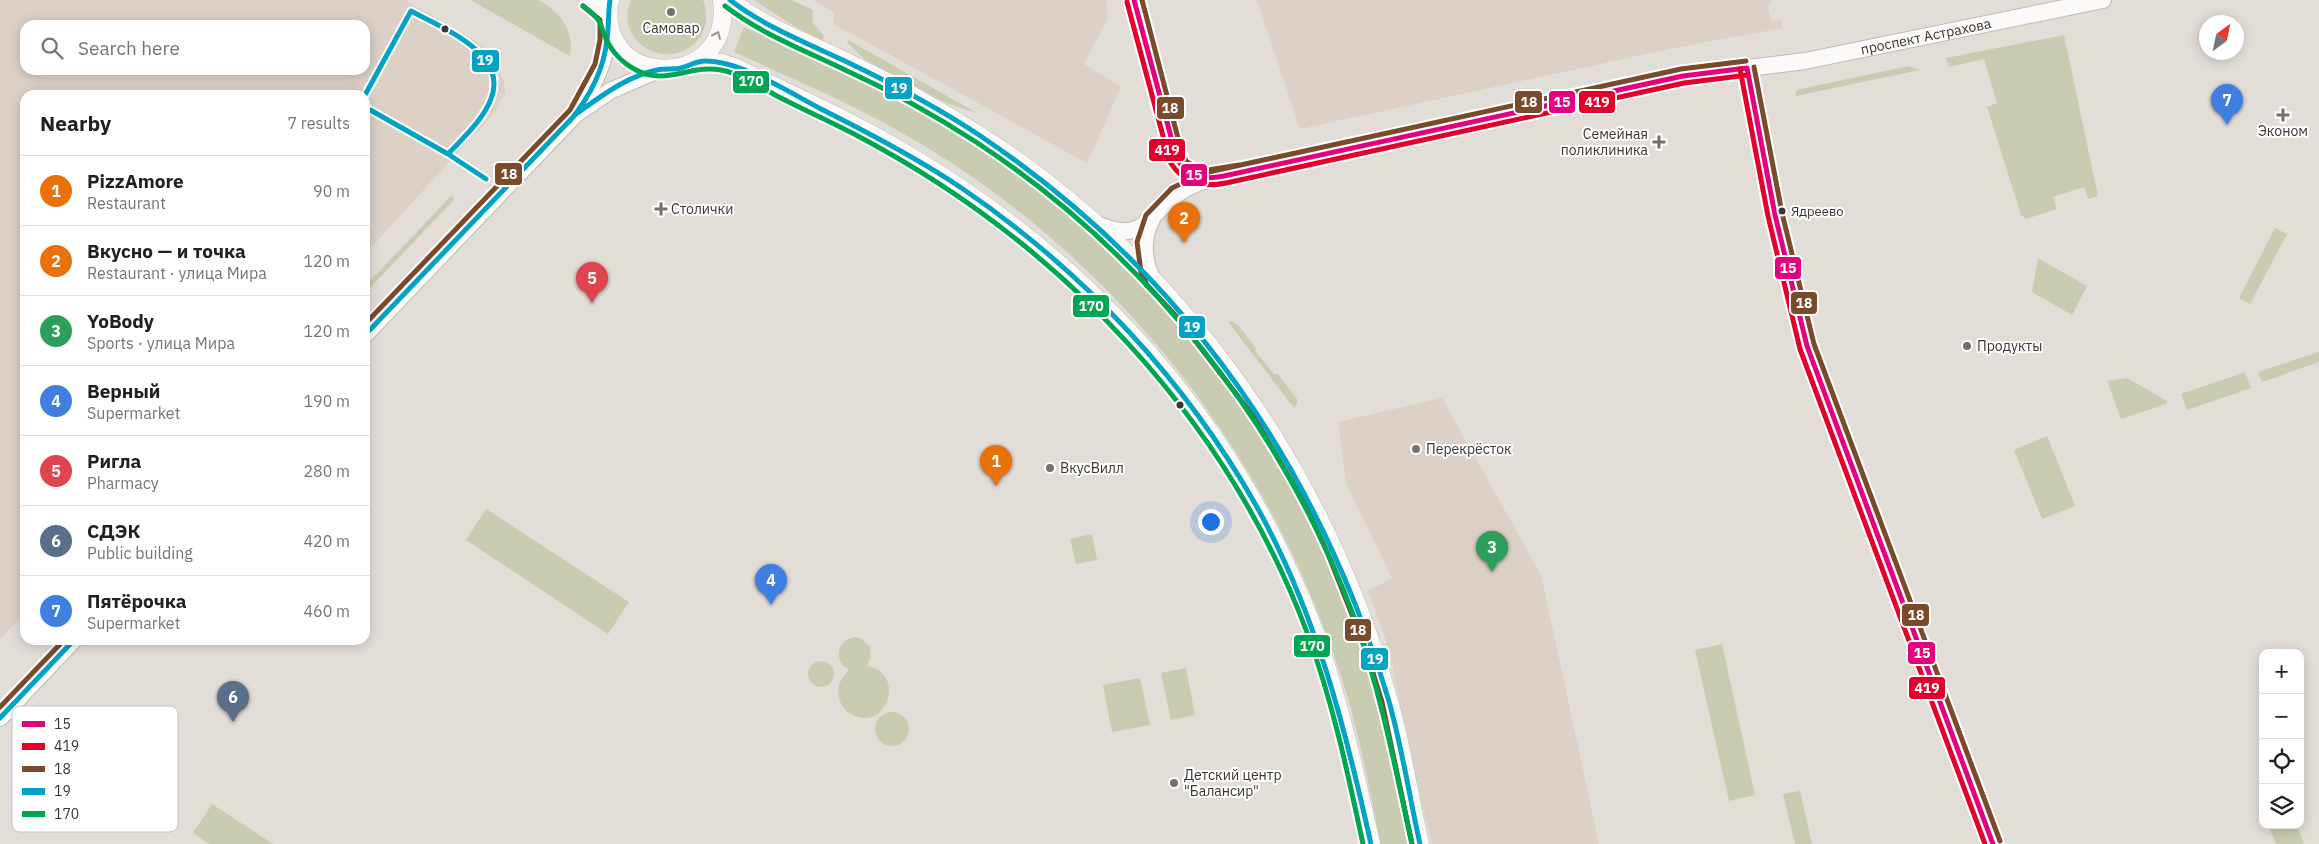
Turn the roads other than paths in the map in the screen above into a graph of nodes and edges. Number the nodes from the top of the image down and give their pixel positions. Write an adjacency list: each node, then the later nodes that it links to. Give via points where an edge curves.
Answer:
1 (588, 0): 6 (main road)
2 (722, 0): 7 (main road, one-way to 2, via 716,37 722,16)
3 (730, 0): 15 (main road, via 751,15 876,76 953,119 1026,168)
4 (1134, 0): 11 (street)
5 (2103, 0): 8 (street, проспект Астрахова, via 1822,58)
6 (608, 15): 9 (main road, via 624,52); 10 (street, via 602,67)
7 (694, 62): 9 (main road, via 680,68); 20 (main road, via 734,67 865,131 962,188 1045,251 1150,353 1196,412 1245,486 1304,606 1336,701)
8 (1747, 68): 12 (street, проспект Астрахова, via 1683,76 1515,110); 22 (street, via 1775,215 1807,346)
9 (658, 70): 10 (street, via 610,91)
10 (576, 114): 17 (street)
11 (1177, 159): 12 (street, via 1189,173); 13 (street, via 1177,180)
12 (1206, 180): 13 (street, проспект Астрахова)
13 (1171, 199): 14 (street, проспект Астрахова)
14 (1152, 219): 15 (street, via 1141,227 1124,231); 16 (street, via 1144,248)
15 (1092, 222): 16 (main road)
16 (1152, 280): 21 (main road, via 1182,311 1260,413 1312,501 1373,648 1389,700)
17 (370, 330)
18 (69, 645): 19 (street)
19 (0, 718)
20 (1371, 844)
21 (1420, 844)
22 (1993, 844)

